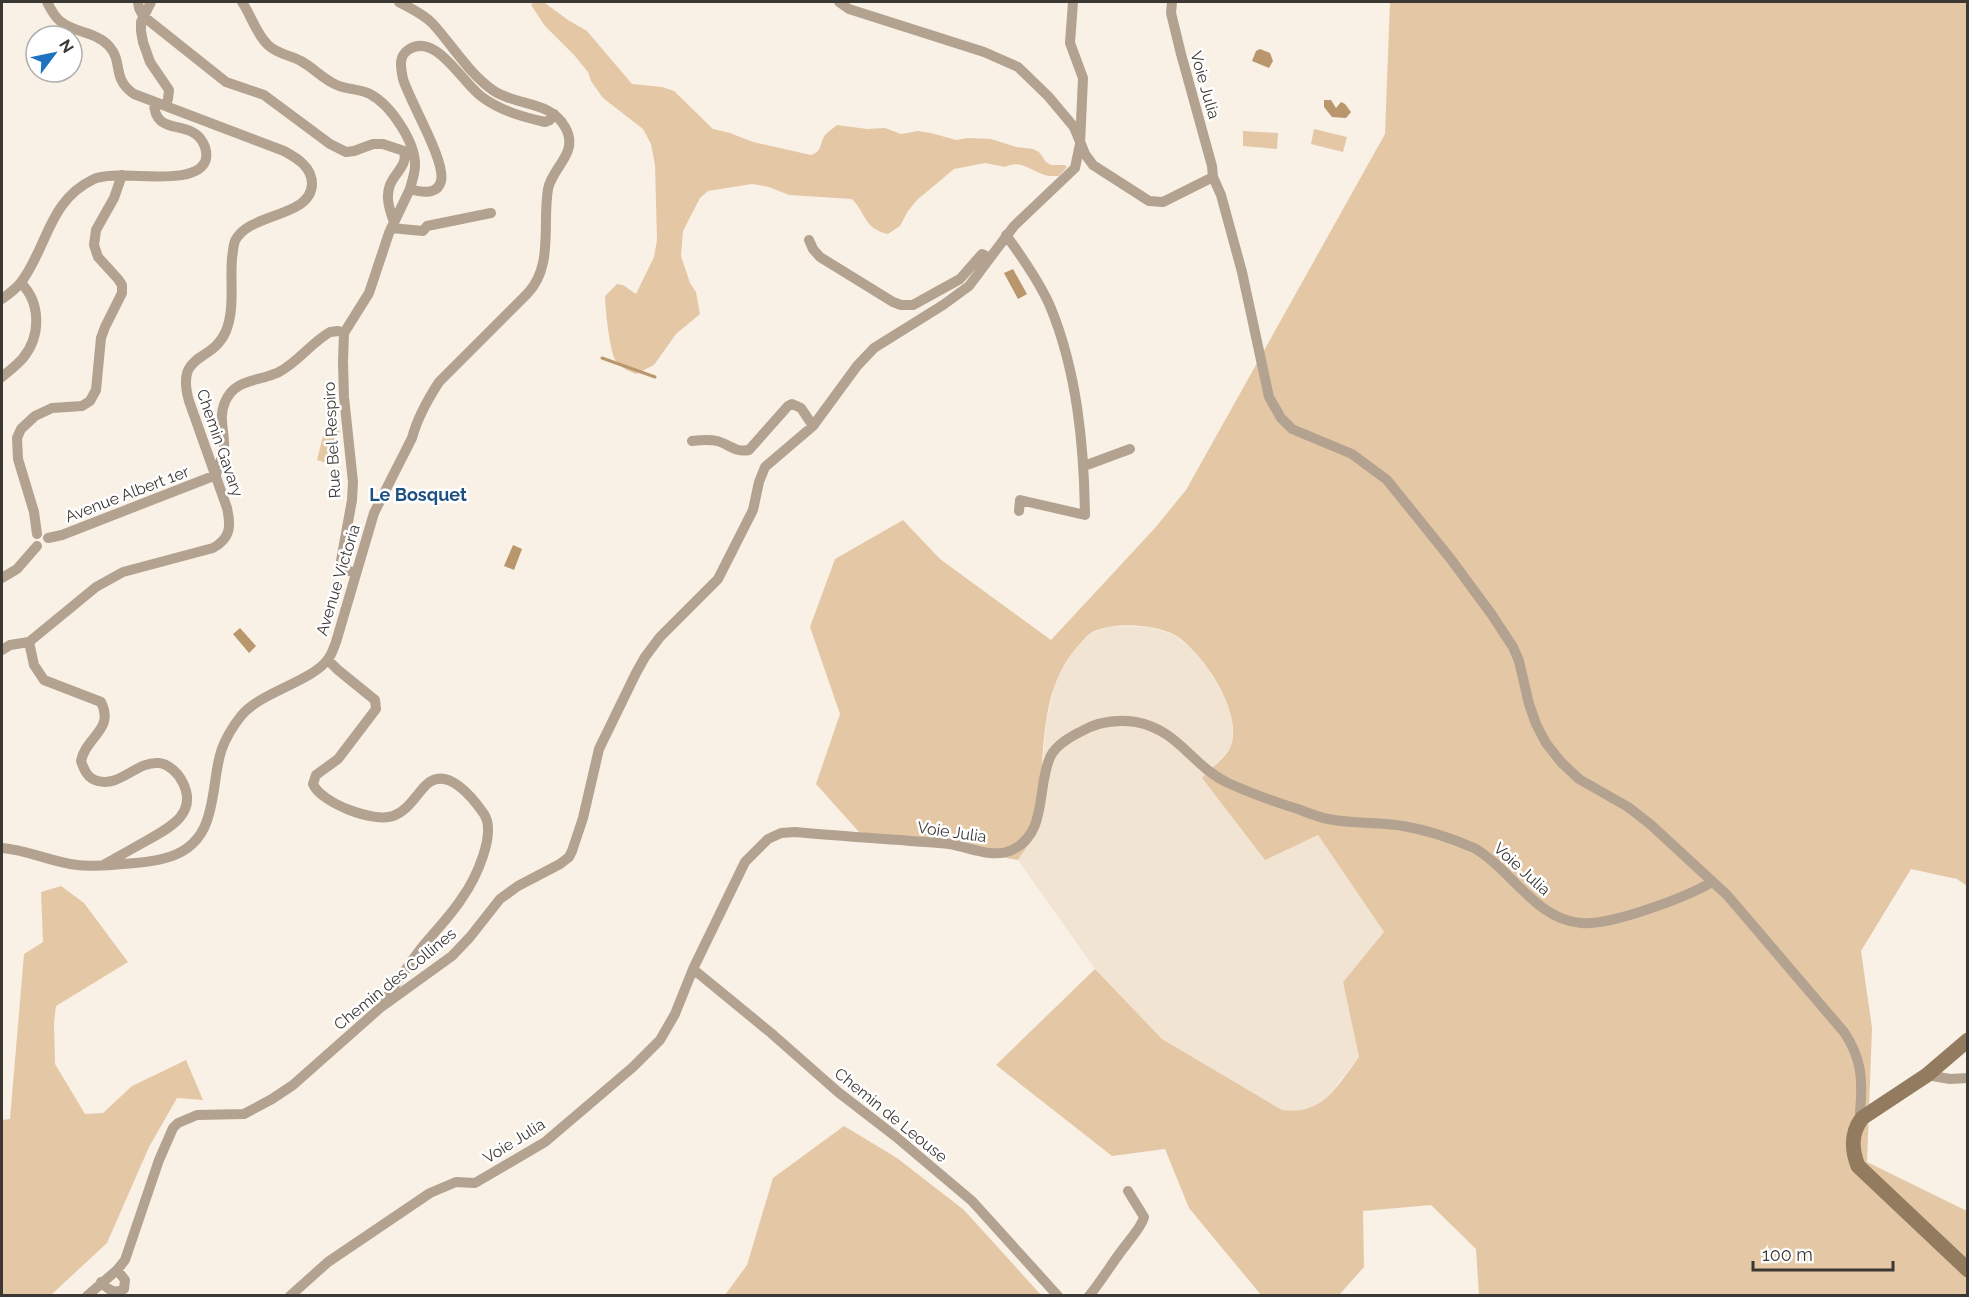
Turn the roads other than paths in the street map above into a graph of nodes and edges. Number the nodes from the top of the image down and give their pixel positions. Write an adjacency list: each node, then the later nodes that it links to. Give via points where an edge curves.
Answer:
1 (47, 2): 10 (street, via 60,21 104,41 115,54 125,88)
2 (138, 2): 9 (street)
3 (151, 2): 9 (street)
4 (243, 2): 15 (street, via 268,46 302,61 332,84 371,95 386,108 403,130 414,154)
5 (399, 2): 11 (street, via 431,22 491,89)
6 (838, 2): 12 (street, via 1018,67 1074,127)
7 (1073, 2): 12 (street, Chemin des Collines, via 1070,43 1083,78)
8 (1172, 2): 14 (street, Voie Julia, via 1171,13)
9 (143, 16): 10 (street, via 141,30 147,53 169,90 168,99); 17 (street, via 226,82 264,95 330,144 346,152 373,144 404,151 403,165 388,192)
10 (159, 104): 13 (street, via 154,110 159,120 200,137 206,152 203,165 182,174); 29 (street, Chemin Gavary, via 284,151 297,158 312,178 306,200 257,222 242,231 234,242 226,332 186,373 189,401)
11 (554, 114): 15 (street, via 545,122 504,110 476,93 437,50 414,47 402,57 401,71 441,175 439,186 433,191); 32 (street, Avenue Victoria, via 568,134 569,148 549,187 542,273 534,287 431,393 374,513)
12 (1080, 144): 14 (street, via 1093,165 1149,201 1163,202); 18 (street, Chemin des Collines, via 1076,168)
13 (122, 175): 21 (street, via 98,177 72,193 59,208); 31 (street, via 96,230 94,244 98,257 122,285 101,338 96,390 82,406 52,408 35,416 17,438 18,459)
14 (1213, 177): 39 (street, Voie Julia, via 1242,272 1269,397 1281,418 1292,429 1352,454 1387,480 1450,558 1513,647 1536,724 1561,762 1579,779 1650,824)
15 (410, 189): 17 (street)
16 (491, 213): 17 (street, via 427,226 423,231)
17 (393, 225): 23 (street, via 369,293)
18 (1006, 235): 20 (street, Chemin des Collines); 28 (street, via 1050,305 1063,343)
19 (809, 240): 20 (street, via 820,257 902,305 913,304 960,279 982,254)
20 (990, 258): 25 (street, Chemin des Collines, via 962,292 867,355)
21 (21, 283): 22 (street); 24 (street, via 35,305 35,332 25,356)
22 (2, 299)
23 (344, 333): 29 (street, via 330,332 278,372 234,388 222,411 224,448); 32 (street, Rue Bel Respiro, via 344,398 353,482 341,561 346,570)
24 (2, 377)
25 (813, 426): 26 (street, via 801,408 792,404 749,450 735,450 719,441); 41 (street, Chemin des Collines, via 765,467 753,510 718,579 645,657 599,749 583,818 569,857 500,899 452,956)
26 (692, 441)
27 (1130, 449): 28 (street)
28 (1084, 466): 30 (street, via 1085,515 1020,500)
29 (216, 475): 31 (street, Avenue Albert 1er, via 62,535); 34 (street, Chemin Gavary, via 230,522 229,534 221,544 112,577)
30 (1019, 511)
31 (43, 536): 33 (street, via 33,540 37,546 17,569)
32 (356, 573): 36 (street, Avenue Victoria)
33 (2, 578)
34 (29, 642): 35 (street); 38 (street, via 34,665 44,680 101,702 106,711 105,724 82,753 81,761 89,777 111,782 146,765 160,763 182,779 186,790 187,804 168,829)
35 (2, 650)
36 (328, 660): 38 (street, Avenue Victoria, via 243,713 226,736 218,758 210,812 204,831 193,844 165,859); 41 (street, via 375,700 375,709 338,759 316,775 316,791 354,812 392,817 438,779 459,786 488,819 488,847 463,897)
37 (2, 848): 38 (street, Avenue Victoria, via 77,865)
38 (102, 865)
39 (1712, 882): 40 (street, Voie Julia, via 1623,917 1597,923 1563,919 1526,895 1478,850 1403,826 1328,819 1266,799 1224,781 1160,729 1112,721 1092,725 1055,749 1049,759 1032,831 1007,852 795,832 768,839 745,862); 46 (street, Voie Julia, via 1731,899 1851,1042 1862,1074)
40 (693, 969): 53 (street, Voie Julia, via 660,1040 545,1142 475,1183 456,1182 430,1193 328,1262); 54 (street, Chemin de Leouse, via 972,1200)
41 (380, 1008): 48 (street, Chemin des Collines, via 309,1072 272,1099 244,1114 196,1115 173,1128 131,1247)
42 (1968, 1040): 43 (main road)
43 (1943, 1062): 44 (main road); 45 (street)
44 (1927, 1075): 45 (street); 46 (main road)
45 (1963, 1078)
46 (1862, 1118): 49 (main road, via 1853,1136 1858,1166)
47 (1128, 1191): 55 (street, via 1144,1217 1143,1224)
48 (117, 1270): 50 (street, Chemin des Collines); 51 (street, via 125,1280)
49 (1968, 1270)
50 (101, 1282): 51 (street, via 111,1290); 52 (street, Chemin des Collines)
51 (127, 1292)
52 (87, 1296)
53 (290, 1296)
54 (1058, 1296)
55 (1089, 1296)

